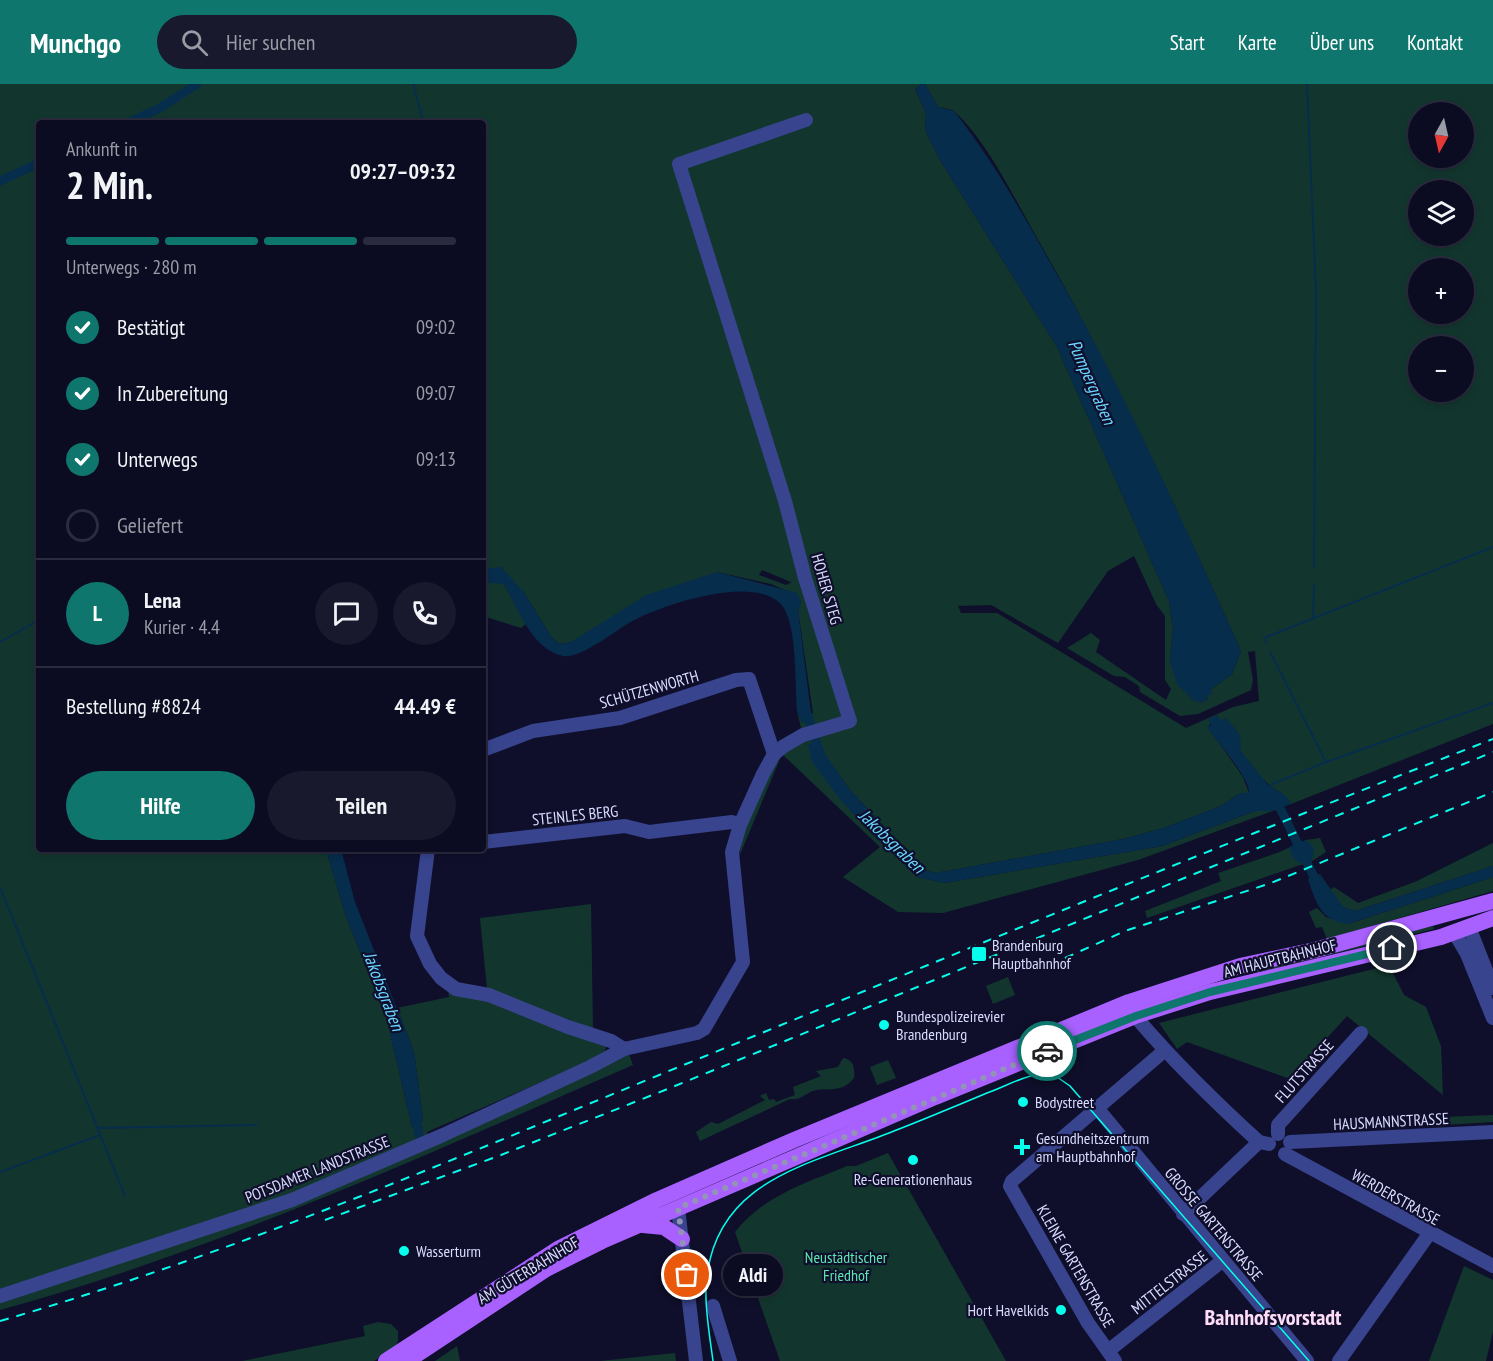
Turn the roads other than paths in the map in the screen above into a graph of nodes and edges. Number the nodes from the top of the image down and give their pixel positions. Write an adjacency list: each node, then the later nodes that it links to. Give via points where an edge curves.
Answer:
1 (806, 120): 3 (street, HOHER STEG, via 679,164 850,721 803,735)
2 (486, 749): 3 (street, SCHÜTZENWORTH, via 533,730 620,718 749,679)
3 (774, 754): 4 (street)
4 (740, 825): 5 (street, STEINLES BERG, via 732,822 649,832 625,826); 17 (street, via 732,865 741,968 704,1029 681,1038)
5 (486, 842)
6 (430, 852): 17 (street, via 417,936 441,978 456,989 489,995)
7 (1493, 901): 8 (main road, AM HAUPTBAHNHOF)
8 (1455, 913): 10 (main road); 11 (main road, AM HAUPTBAHNHOF)
9 (1493, 918): 10 (main road, AM HAUPTBAHNHOF)
10 (1461, 930): 12 (main road, AM HAUPTBAHNHOF); 13 (street); 15 (street)
11 (1240, 966): 12 (main road); 14 (main road, AM HAUPTBAHNHOF)
12 (1245, 984): 14 (main road, AM HAUPTBAHNHOF)
13 (1493, 988)
14 (1132, 1009): 18 (street, WERDERSTRASSE); 23 (main road, AM HAUPTBAHNHOF, via 935,1097)
15 (1493, 1018)
16 (1361, 1033): 21 (street, FLUTSTRASSE)
17 (629, 1047): 30 (street, POTSDAMER LANDSTRASSE, via 559,1082 291,1200)
18 (1164, 1051): 19 (street); 21 (street, WERDERSTRASSE, via 1203,1091)
19 (1096, 1108): 24 (street, GROSSE GARTENSTRASSE); 33 (street, KLEINE GARTENSTRASSE, via 1010,1186)
20 (1493, 1132): 22 (street, HAUSMANNSTRASSE)
21 (1269, 1140): 22 (street, WERDERSTRASSE, via 1287,1136); 22 (street, WERDERSTRASSE, via 1275,1155); 24 (street, FLUTSTRASSE)
22 (1288, 1148): 26 (street, WERDERSTRASSE)
23 (677, 1200): 25 (main road, AM GÜTERBAHNHOF); 27 (street); 32 (main road, AM GÜTERBAHNHOF, via 558,1249)
24 (1183, 1214): 28 (street, GROSSE GARTENSTRASSE)
25 (633, 1228): 27 (main road, via 657,1225); 32 (main road, AM GÜTERBAHNHOF, via 546,1269)
26 (1429, 1233): 29 (street, WERDERSTRASSE); 39 (street)
27 (682, 1239): 36 (street)
28 (1222, 1261): 33 (street, MITTELSTRASSE); 38 (street, GROSSE GARTENSTRASSE)
29 (1493, 1266)
30 (0, 1296)
31 (713, 1306): 37 (street)
32 (424, 1343): 34 (main road, AM GÜTERBAHNHOF); 35 (main road, AM GÜTERBAHNHOF)
33 (1111, 1356)
34 (386, 1361)
35 (407, 1361)
36 (696, 1361)
37 (730, 1361)
38 (1307, 1361)
39 (1339, 1361)

